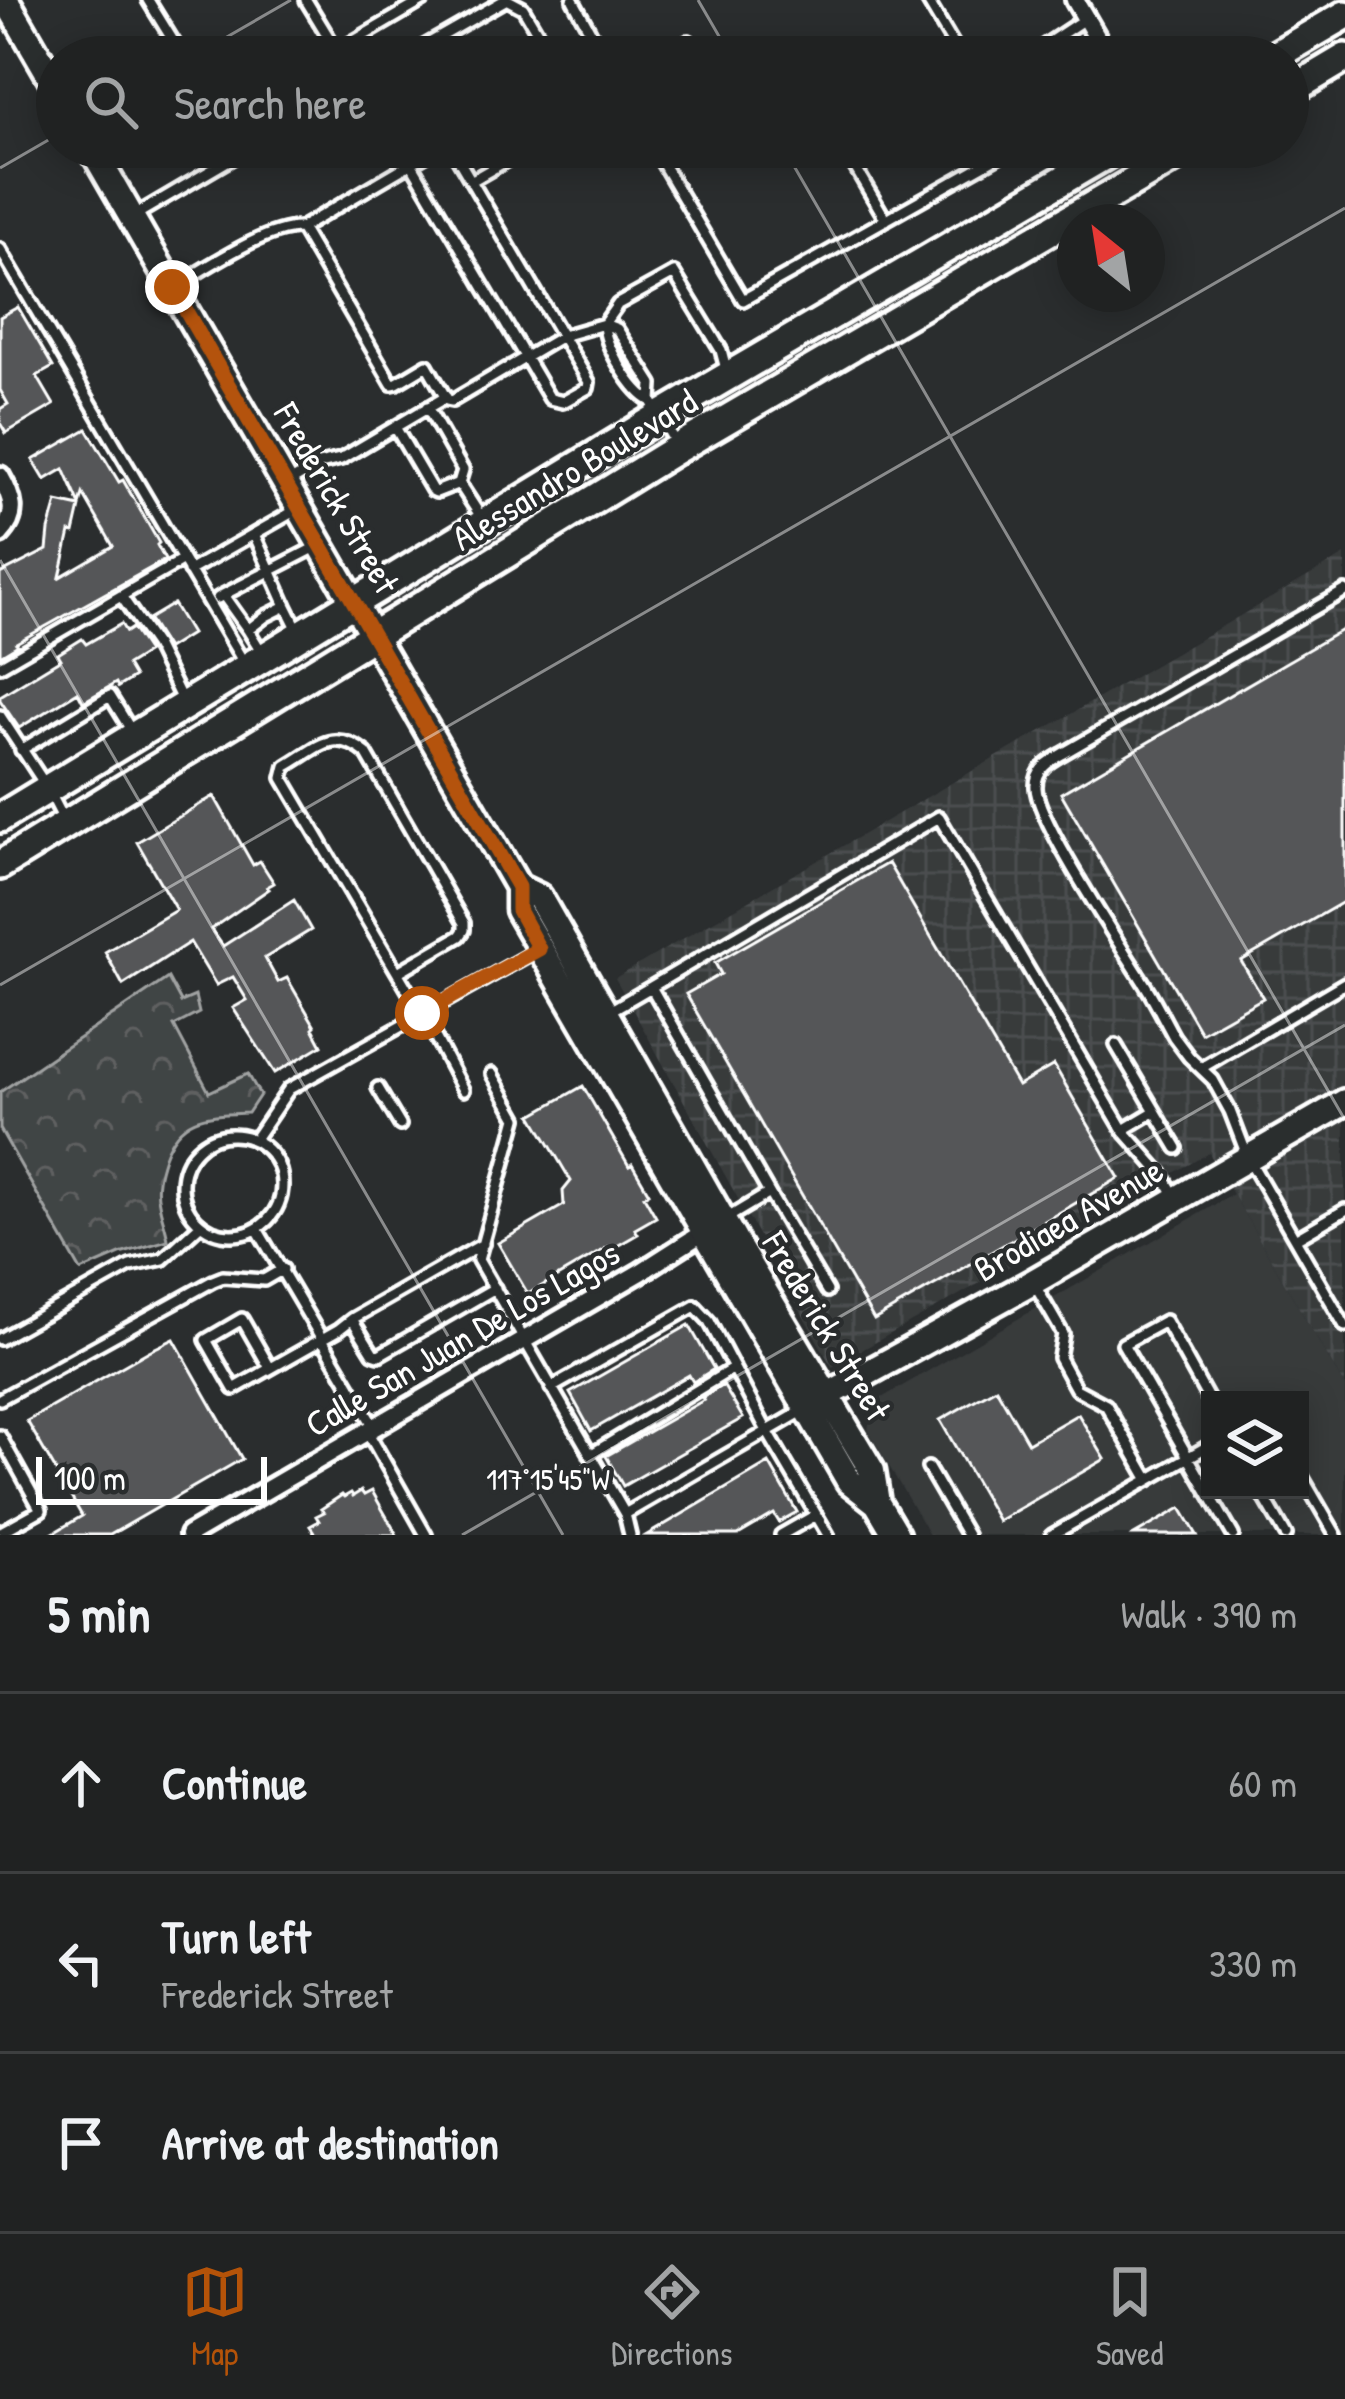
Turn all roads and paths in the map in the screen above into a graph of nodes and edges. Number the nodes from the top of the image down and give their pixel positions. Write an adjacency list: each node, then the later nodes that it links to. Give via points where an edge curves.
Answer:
1 (6, 0): 21 (main road)
2 (148, 0): 11 (lane)
3 (306, 0): 12 (lane)
4 (424, 0): 13 (lane)
5 (507, 0): 14 (lane); 15 (lane, via 523,8)
6 (573, 0): 16 (lane)
7 (927, 0): 17 (lane)
8 (1075, 0): 10 (street)
9 (1345, 16): 20 (main road)
10 (1086, 18): 18 (lane); 19 (street)
11 (170, 36)
12 (323, 36)
13 (363, 36)
14 (443, 36)
15 (540, 36)
16 (593, 36)
17 (948, 36)
18 (1059, 36)
19 (1096, 36)
20 (1309, 37)
21 (36, 52)
22 (1345, 58): 23 (main road)
23 (1309, 79)
24 (103, 168): 36 (main road, Frederick Street)
25 (215, 168): 36 (lane)
26 (403, 168): 38 (lane)
27 (414, 168): 43 (lane)
28 (463, 168): 35 (lane)
29 (494, 168): 35 (lane)
30 (665, 168): 37 (lane, via 743,300)
31 (856, 168): 37 (lane)
32 (979, 168): 37 (lane)
33 (1083, 168): 44 (main road, Alessandro Boulevard)
34 (1157, 168): 49 (main road, Alessandro Boulevard)
35 (471, 181): 42 (lane)
36 (132, 217): 40 (main road, Frederick Street)
37 (886, 220)
38 (301, 228): 40 (lane, via 248,245); 45 (lane, via 389,381 427,365)
39 (0, 249): 58 (lane)
40 (172, 287): 52 (main road, Frederick Street)
41 (604, 324): 42 (lane); 44 (lane, via 617,304 674,273 721,350); 47 (lane, via 637,394)
42 (562, 337): 43 (lane); 43 (lane, via 588,388 562,402 550,399)
43 (526, 358): 45 (lane, via 452,401)
44 (728, 377): 47 (main road, Alessandro Boulevard)
45 (446, 397): 46 (lane)
46 (427, 407): 48 (lane); 51 (lane, via 463,470)
47 (656, 408): 49 (lane); 54 (main road, Alessandro Boulevard)
48 (394, 427): 51 (lane, via 432,490); 52 (lane)
49 (678, 448): 69 (main road, Alessandro Boulevard)
50 (0, 476): 55 (street, via 13,515)
51 (459, 483): 54 (lane)
52 (286, 484): 53 (main road, Frederick Street)
53 (301, 508): 56 (lane); 57 (main road, Frederick Street)
54 (484, 522): 64 (main road, Alessandro Boulevard)
55 (0, 534)
56 (254, 534): 59 (lane); 60 (lane)
57 (322, 544): 59 (lane); 64 (main road, Frederick Street)
58 (183, 560): 60 (lane); 63 (lane)
59 (272, 570): 62 (lane); 66 (lane)
60 (189, 571): 65 (lane)
61 (1345, 591): 88 (lane, via 1038,773 1045,816 1174,1037)
62 (223, 595): 65 (lane); 67 (lane)
63 (121, 596): 71 (lane); 72 (lane)
64 (355, 600): 68 (main road, Alessandro Boulevard); 69 (main road, Frederick Street)
65 (209, 603): 70 (lane)
66 (286, 606): 67 (lane); 68 (lane)
67 (248, 630): 70 (lane)
68 (299, 634): 70 (main road, Alessandro Boulevard)
69 (374, 634): 78 (main road, Alessandro Boulevard); 80 (main road, Frederick Street)
70 (255, 661): 72 (main road, Alessandro Boulevard)
71 (0, 666)
72 (185, 704): 74 (main road, Alessandro Boulevard)
73 (0, 716): 75 (lane)
74 (134, 735): 75 (lane, via 110,696); 76 (main road, Alessandro Boulevard)
75 (21, 750): 76 (lane)
76 (48, 789): 77 (main road, Alessandro Boulevard); 78 (lane)
77 (2, 814)
78 (67, 825): 79 (main road, Alessandro Boulevard)
79 (0, 865)
80 (518, 887): 81 (main road, Frederick Street, via 518,910); 86 (main road, Frederick Street, via 539,897)
81 (539, 949): 85 (lane); 89 (main road, via 563,962 620,1060); 104 (main road, Frederick Street)
82 (398, 972): 82 (lane, via 283,778 286,766 334,739 366,753 464,923 460,936); 85 (lane)
83 (1345, 983): 88 (lane)
84 (651, 988): 86 (lane); 96 (lane, via 939,818); 100 (lane)
85 (422, 1013): 92 (lane); 97 (lane, via 289,1090)
86 (605, 1013): 89 (main road, Frederick Street)
87 (1116, 1045): 94 (lane)
88 (1201, 1068): 99 (lane)
89 (640, 1073): 104 (main road, Frederick Street)
90 (492, 1074): 107 (lane, via 517,1118)
91 (378, 1088): 95 (lane)
92 (463, 1090)
93 (1345, 1102): 99 (main road, Brodiaea Avenue)
94 (1155, 1111): 96 (lane); 98 (lane)
95 (400, 1125)
96 (1123, 1130): 101 (lane)
97 (255, 1139): 103 (lane, via 225,1134 191,1154 181,1192); 105 (lane, via 283,1178 272,1216)
98 (1177, 1148)
99 (1248, 1158): 101 (main road, Brodiaea Avenue); 106 (lane)
100 (770, 1192): 104 (lane); 111 (lane)
101 (1177, 1199): 109 (main road, Brodiaea Avenue)
102 (1345, 1210): 106 (lane)
103 (200, 1225): 105 (lane, via 218,1234); 114 (lane, via 163,1259 130,1266)
104 (714, 1226): 116 (street, Calle San Juan De Los Lagos); 122 (main road, Frederick Street)
105 (257, 1229): 108 (lane)
106 (1295, 1239): 113 (lane)
107 (483, 1244): 110 (lane, via 478,1260); 112 (lane)
108 (283, 1269): 115 (lane); 121 (lane, via 264,1280 213,1281)
109 (1033, 1282): 122 (main road, Brodiaea Avenue); 130 (lane, via 1063,1334 1058,1358 1076,1389 1106,1406)
110 (495, 1288): 112 (lane, via 379,1354); 116 (lane)
111 (827, 1291)
112 (352, 1319): 115 (lane)
113 (1345, 1326)
114 (0, 1339)
115 (322, 1339): 117 (lane); 123 (lane)
116 (523, 1341): 119 (lane); 123 (street, Calle San Juan De Los Lagos)
117 (270, 1368): 117 (lane, via 234,1389 206,1340 242,1319)
118 (734, 1368): 119 (lane, via 694,1306); 124 (lane); 127 (lane)
119 (551, 1388): 127 (lane)
120 (1204, 1391): 128 (lane, via 1165,1321 1123,1344)
121 (0, 1399)
122 (816, 1402): 124 (lane); 141 (main road, Frederick Street, via 872,1471 877,1503)
123 (370, 1429): 136 (street, Calle San Juan De Los Lagos); 137 (lane)
124 (767, 1431): 133 (lane); 134 (lane)
125 (0, 1436): 135 (lane, via 41,1510)
126 (1201, 1450): 128 (lane)
127 (590, 1455): 133 (lane)
128 (1188, 1457): 130 (lane); 144 (lane)
129 (928, 1468): 142 (lane)
130 (1149, 1480): 143 (lane)
131 (1309, 1488): 146 (lane)
132 (1265, 1499): 145 (lane)
133 (625, 1514): 138 (lane)
134 (816, 1515): 139 (lane); 140 (lane)
135 (5, 1535)
136 (189, 1535)
137 (426, 1535)
138 (630, 1535)
139 (782, 1535)
140 (828, 1535)
141 (896, 1535)
142 (967, 1535)
143 (1052, 1535)
144 (1233, 1535)
145 (1286, 1535)
146 (1336, 1535)

